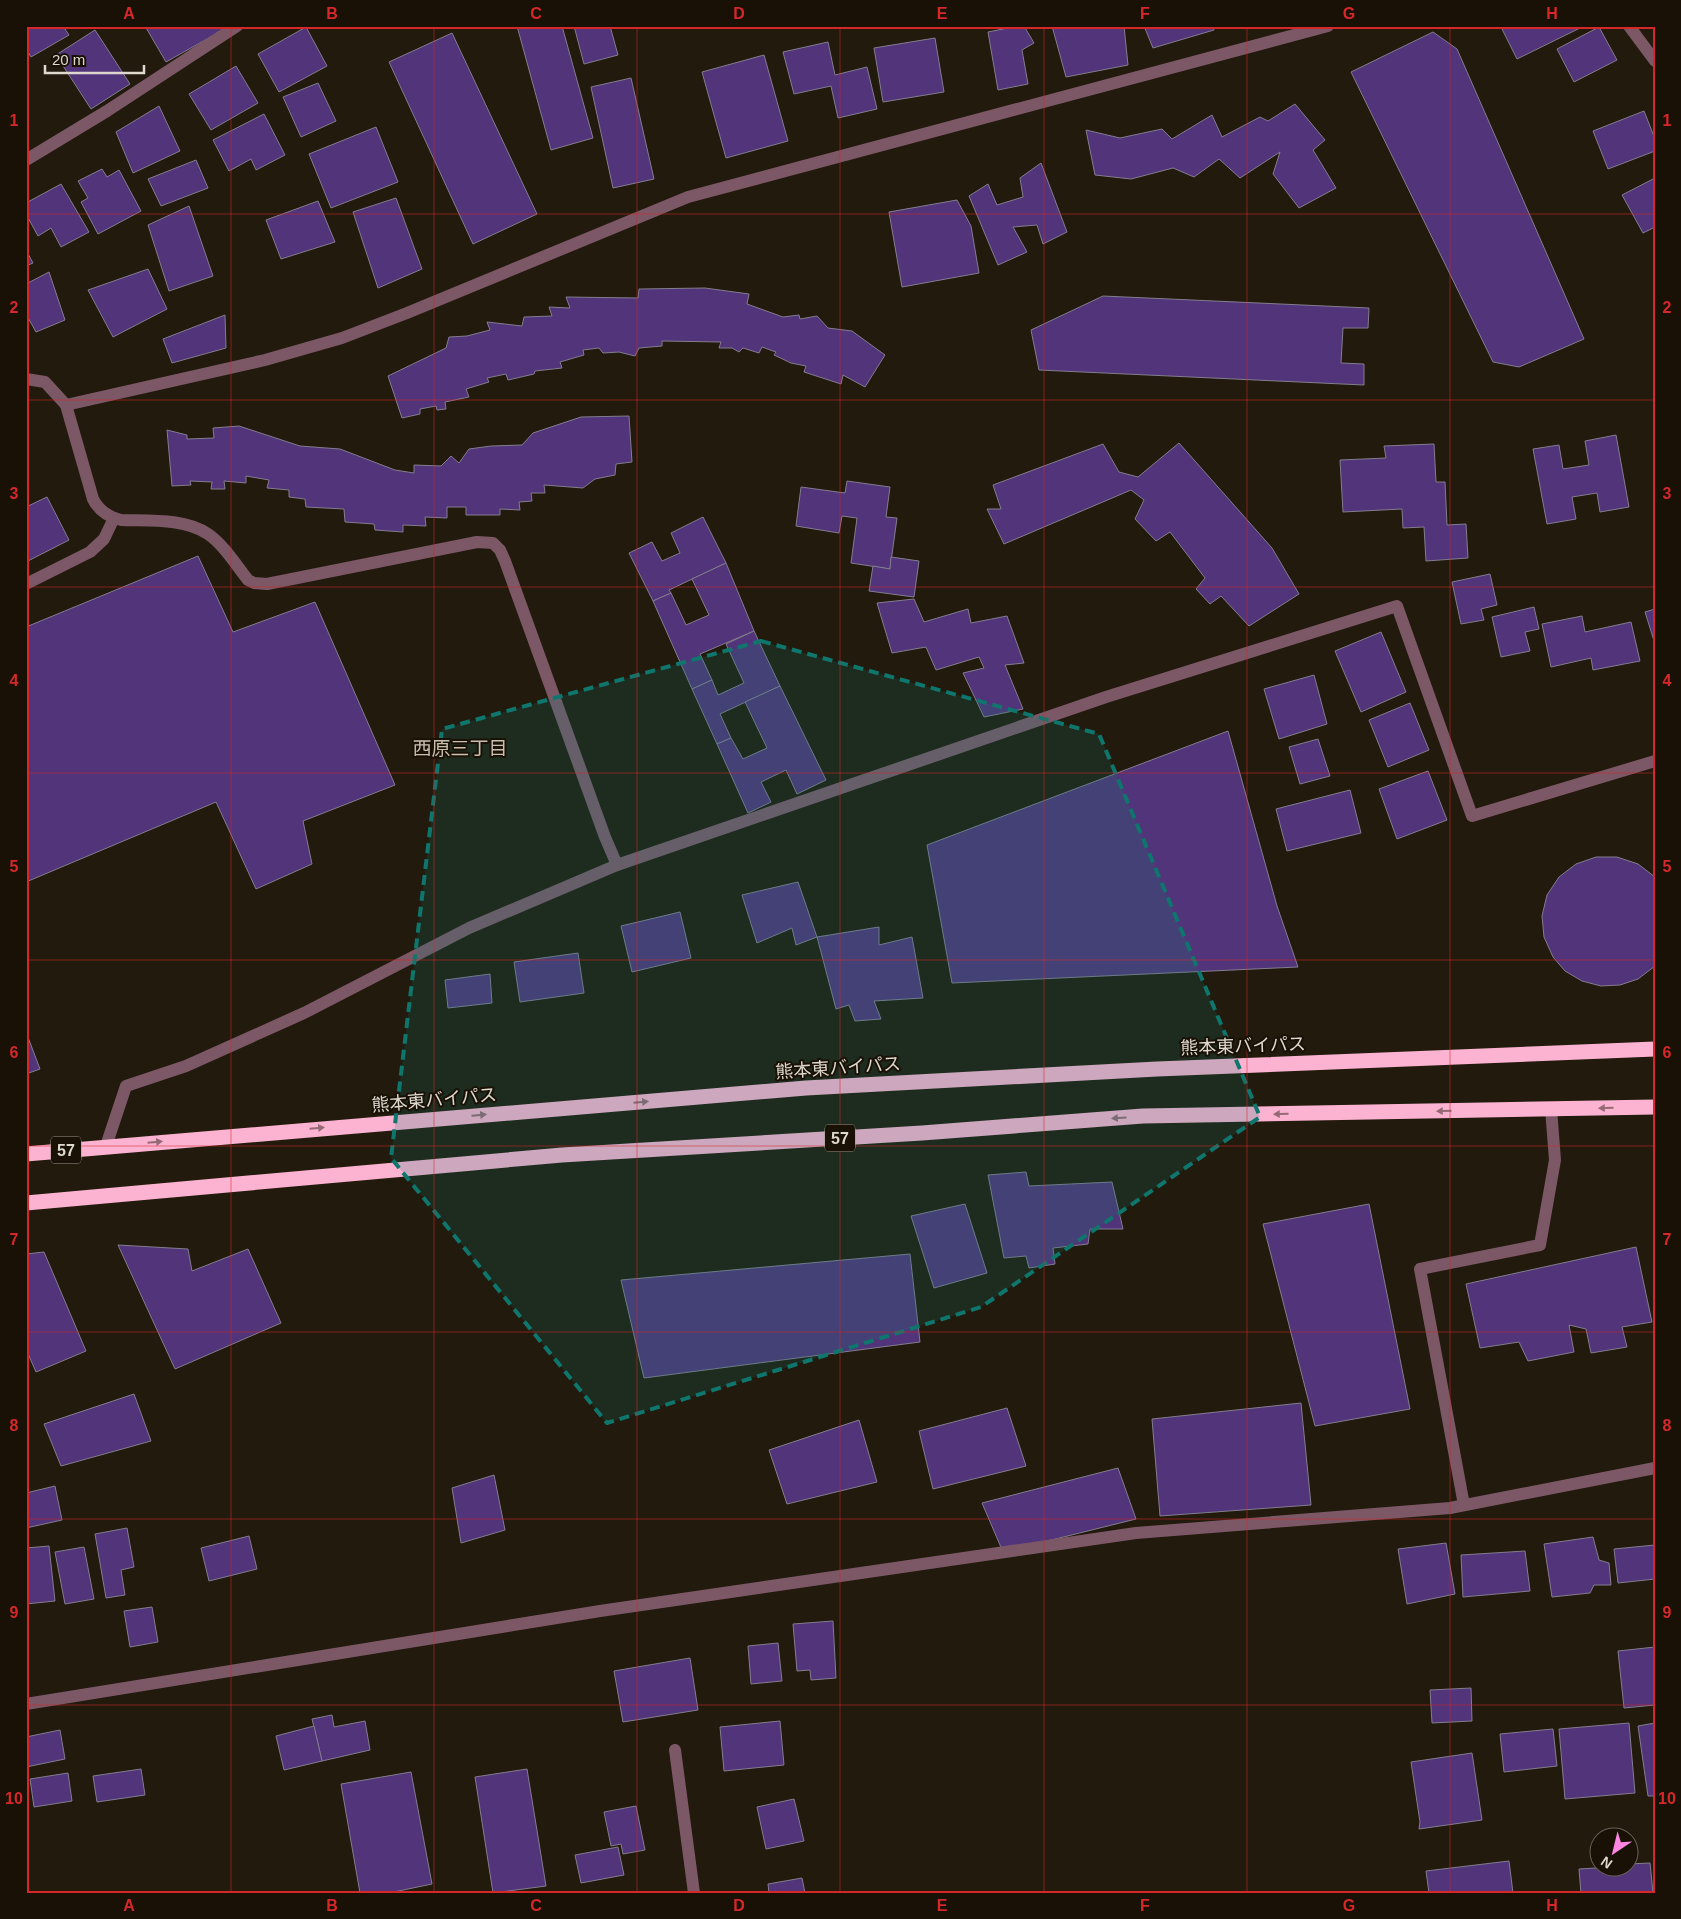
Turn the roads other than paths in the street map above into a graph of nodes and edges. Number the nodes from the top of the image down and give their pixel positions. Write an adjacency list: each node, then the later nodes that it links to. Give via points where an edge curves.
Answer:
1 (237, 26): 5 (street)
2 (1629, 26): 4 (street)
3 (1321, 27): 7 (street, via 688,198 342,338 264,360)
4 (1655, 61)
5 (26, 160)
6 (26, 378): 7 (street, via 45,382)
7 (66, 405): 8 (street, via 93,499 98,508)
8 (114, 518): 9 (street, via 104,539 90,552); 11 (street, via 196,527 218,543 248,580 260,584 478,542 494,543 505,561)
9 (26, 584)
10 (1655, 761): 11 (street, via 1472,816 1397,606 1106,697)
11 (617, 865): 15 (street, via 469,928 304,1014 186,1066 126,1086)
12 (1655, 1049): 15 (highway, 熊本東バイパス / 57, one-way to 12, via 806,1088 1157,1069)
13 (1655, 1107): 14 (highway, 57, one-way to 14)
14 (1551, 1109): 17 (highway, 57, one-way to 17, via 1143,1116 922,1134 562,1155); 19 (street, via 1555,1160 1540,1245 1420,1269)
15 (106, 1146): 16 (highway, 熊本東バイパス / 57)
16 (26, 1154)
17 (26, 1203)
18 (1655, 1468): 19 (street)
19 (1464, 1505): 20 (street, via 1136,1533 600,1611)
20 (26, 1704)
21 (675, 1750): 22 (street)
22 (694, 1893)

